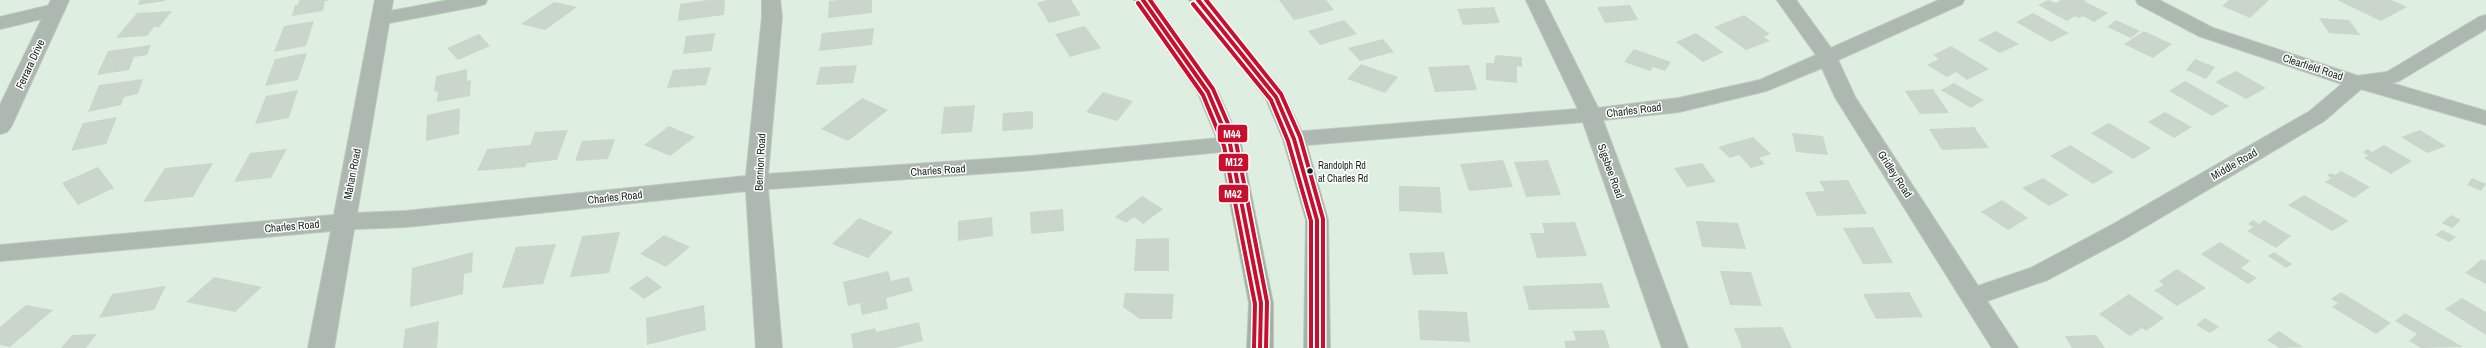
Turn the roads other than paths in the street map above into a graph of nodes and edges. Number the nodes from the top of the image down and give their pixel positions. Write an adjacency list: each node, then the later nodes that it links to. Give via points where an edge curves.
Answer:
1 (478, 0): 10 (street)
2 (772, 0): 20 (street, Bennion Road)
3 (1143, 0): 19 (main road, via 1208,92)
4 (1198, 0): 18 (main road, via 1276,97)
5 (1535, 0): 15 (street, Sigsbee Road)
6 (1786, 0): 13 (street, Gridley Road)
7 (1955, 0): 13 (street, Charles Road)
8 (2145, 0): 14 (street, Clearfield Road, via 2206,32)
9 (58, 5): 12 (street); 17 (street, Ferrara Drive)
10 (383, 9): 21 (street, Mahan Road)
11 (2486, 21): 14 (street, via 2392,77)
12 (0, 23)
13 (1827, 57): 15 (street, Charles Road, via 1766,85 1679,105); 23 (street, Gridley Road, via 1845,97)
14 (2357, 82): 16 (street, Clearfield Road); 23 (street, Middle Road, via 2317,116 2118,232 2039,274)
15 (1591, 115): 18 (street, Charles Road); 28 (street, Sigsbee Road)
16 (2486, 118)
17 (0, 127)
18 (1294, 139): 27 (main road, via 1317,220)
19 (1230, 144): 20 (street, Charles Road, via 1032,163); 26 (main road, via 1261,303)
20 (756, 182): 21 (street, Charles Road, via 406,219); 25 (street, Bennion Road)
21 (343, 222): 22 (street, Charles Road); 24 (street, Mahan Road)
22 (0, 253)
23 (1974, 296): 29 (street, Gridley Road)
24 (321, 348)
25 (769, 348)
26 (1260, 348)
27 (1317, 348)
28 (1675, 348)
29 (2005, 348)

